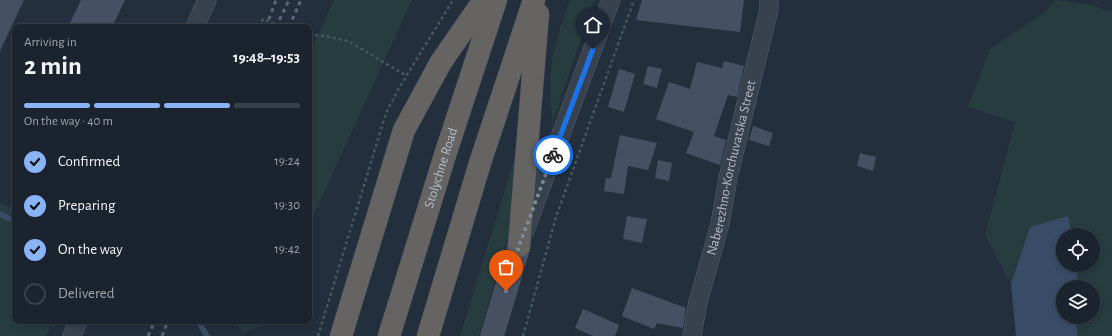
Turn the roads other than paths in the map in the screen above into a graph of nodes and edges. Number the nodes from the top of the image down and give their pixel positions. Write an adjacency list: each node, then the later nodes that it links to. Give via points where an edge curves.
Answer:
1 (207, 0): 8 (street)
2 (484, 0): 12 (highway, via 441,62 404,130)
3 (496, 0): 13 (highway, Stolychne Road)
4 (534, 0): 14 (highway, via 480,163)
5 (539, 0): 9 (highway)
6 (611, 0): 9 (street)
7 (769, 0): 16 (street, Naberezhno-Korchuvatska Street, via 769,9 728,178 720,224 698,302)
8 (196, 24)
9 (519, 246): 15 (main road)
10 (77, 324): 11 (street)
11 (72, 336)
12 (341, 336)
13 (389, 336)
14 (428, 336)
15 (492, 336)
16 (692, 336)

